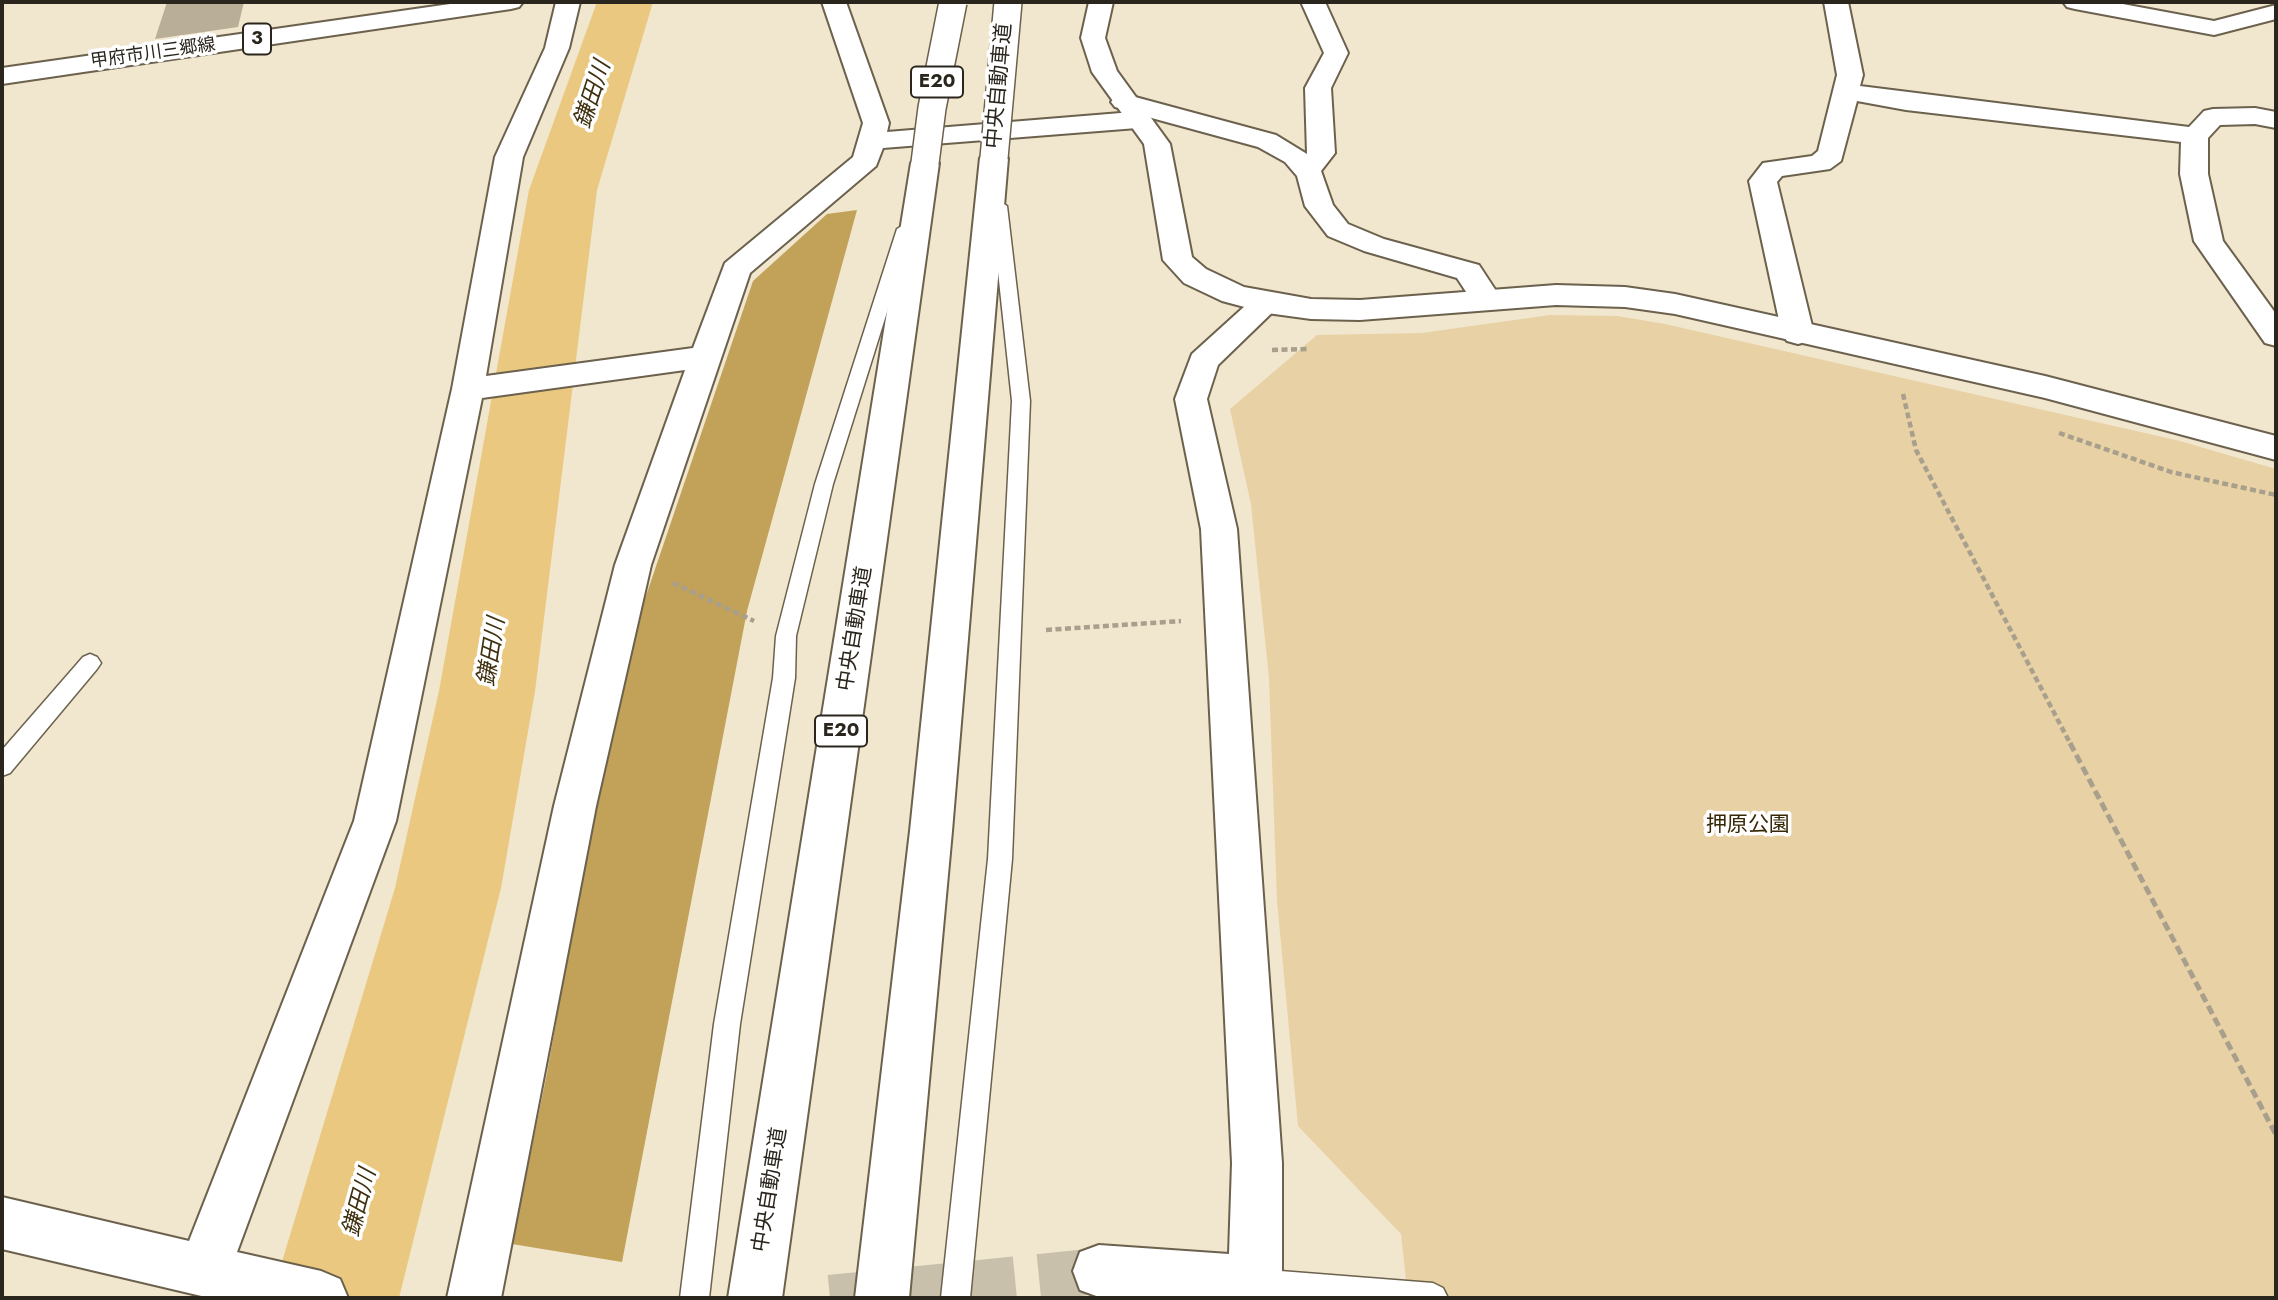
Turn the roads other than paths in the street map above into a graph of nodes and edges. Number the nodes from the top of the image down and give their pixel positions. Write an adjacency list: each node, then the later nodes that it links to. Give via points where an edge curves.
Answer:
1 (511, 2): 11 (main road, 甲府市川三郷線 / 3)
2 (568, 2): 25 (main road, via 557,48 509,157)
3 (834, 2): 16 (main road, via 876,123)
4 (953, 2): 18 (main road, 中央自動車道 / E20, bridge)
5 (1008, 2): 17 (main road, 中央自動車道, bridge)
6 (1101, 2): 13 (main road, via 1093,38 1105,72)
7 (1314, 2): 19 (main road, via 1336,53 1318,88 1321,153 1316,163)
8 (1836, 2): 12 (main road, via 1850,75)
9 (2075, 2): 10 (main road, via 2214,28)
10 (2276, 12)
11 (2, 76)
12 (1845, 91): 15 (main road); 22 (main road, via 1830,155 1820,163 1773,169 1763,181)
13 (1131, 111): 16 (main road); 19 (main road, via 1267,141 1295,156); 21 (main road, via 1157,144 1178,260 1195,276 1233,294)
14 (2269, 115): 15 (main road, via 2213,117)
15 (2195, 136): 23 (main road, via 2194,174 2209,241)
16 (871, 141): 24 (main road, via 866,160 736,269)
17 (994, 159): 37 (main road, 中央自動車道); 38 (lane, via 1021,401 1000,859)
18 (925, 163): 35 (lane, via 824,484 786,636 784,678 727,1024); 36 (main road, 中央自動車道 / E20)
19 (1305, 169): 20 (main road, via 1319,206 1338,230 1468,272)
20 (1487, 300): 21 (main road, via 1360,310); 22 (main road, via 1625,297 1675,304)
21 (1267, 303): 32 (main road, via 1203,361 1191,399 1219,529 1257,1163)
22 (1798, 334): 26 (main road, via 2045,387)
23 (2276, 336)
24 (706, 357): 25 (main road); 34 (main road, via 633,565 575,806)
25 (468, 389): 31 (main road, via 375,821)
26 (2276, 448)
27 (90, 663): 28 (lane)
28 (2, 766)
29 (2, 1223): 31 (main road)
30 (1099, 1271): 32 (main road)
31 (222, 1275): 33 (main road)
32 (1255, 1290): 39 (lane)
33 (321, 1298)
34 (474, 1298)
35 (694, 1298)
36 (755, 1298)
37 (882, 1298)
38 (955, 1298)
39 (1433, 1298)

